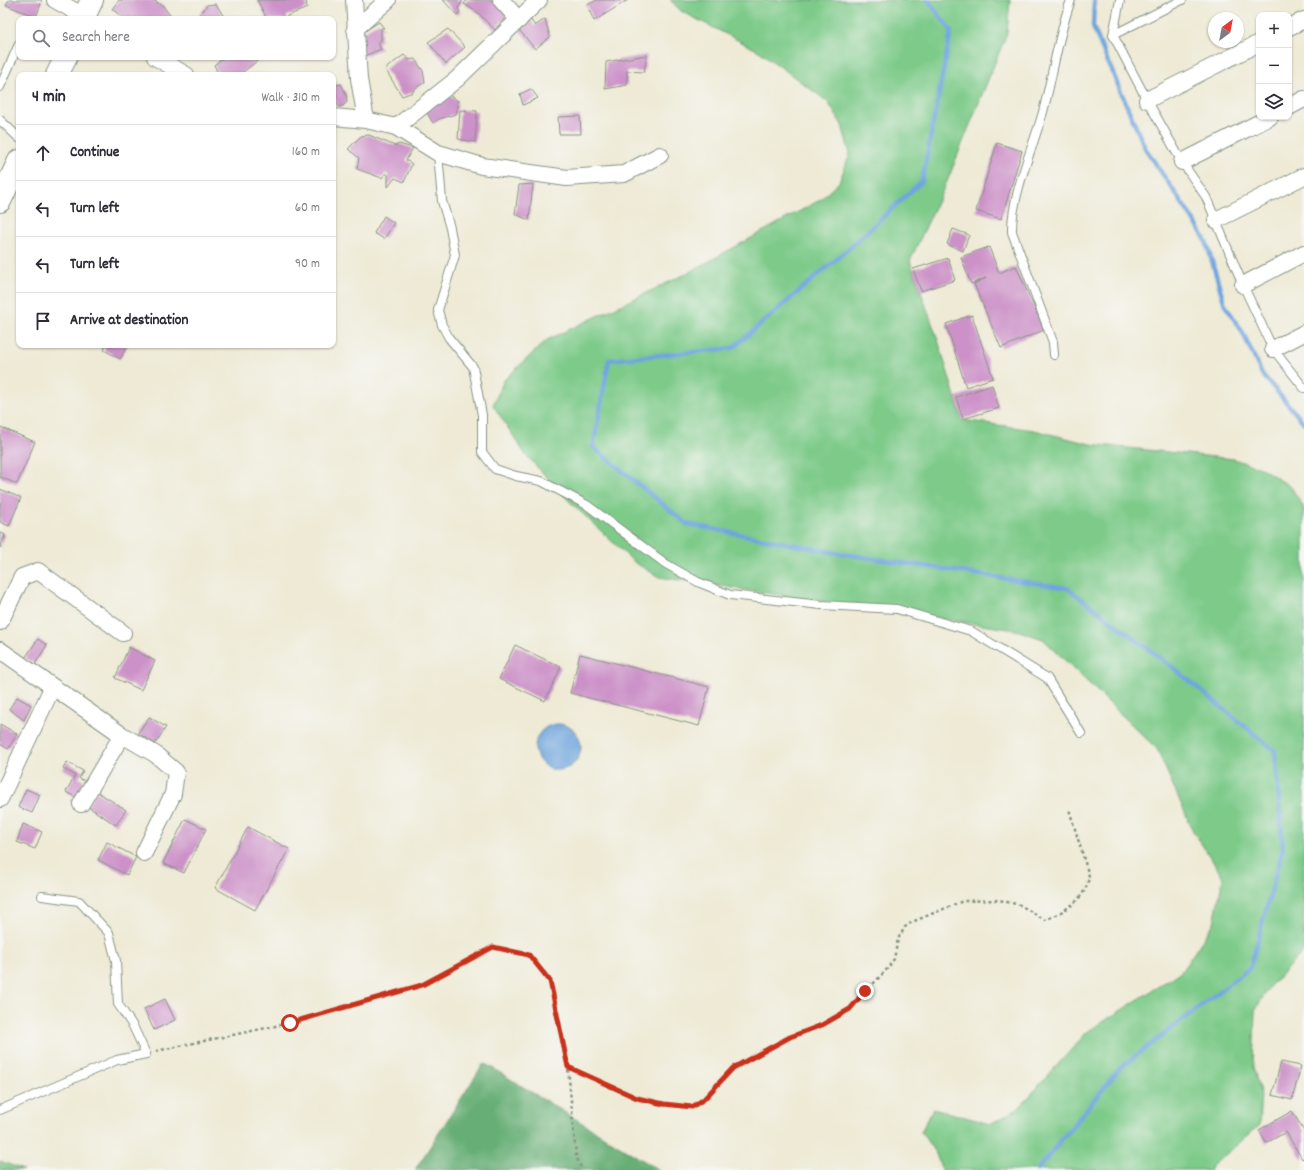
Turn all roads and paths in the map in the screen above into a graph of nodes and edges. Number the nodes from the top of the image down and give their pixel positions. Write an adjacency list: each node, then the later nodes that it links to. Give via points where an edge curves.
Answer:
1 (55, 0): 9 (street)
2 (354, 0): 13 (street)
3 (388, 0): 13 (street)
4 (501, 0): 10 (street)
5 (539, 0): 10 (street)
6 (1072, 0): 42 (lane, via 1058,39 1052,76 1016,201 1012,225 1012,232 1053,342)
7 (1120, 0): 14 (lane)
8 (1182, 0): 14 (lane)
9 (87, 13)
10 (519, 20): 29 (street, via 457,80)
11 (1304, 20): 12 (street)
12 (1292, 26)
13 (355, 29): 27 (street, via 359,79)
14 (1113, 34): 23 (lane)
15 (1256, 45): 23 (street)
16 (16, 51): 21 (lane)
17 (65, 60): 19 (highway)
18 (160, 60): 20 (street)
19 (59, 72)
20 (181, 72)
21 (0, 87)
22 (1304, 99): 24 (street)
23 (1147, 100): 33 (lane)
24 (1292, 105)
25 (336, 117): 27 (street)
26 (0, 120): 30 (lane)
27 (366, 120): 29 (street)
28 (1264, 120): 33 (street)
29 (396, 127): 31 (street)
30 (16, 135)
31 (438, 153): 32 (street, via 482,166 568,178 624,174); 48 (lane, via 442,201 455,255 438,310 449,338 473,367 482,415 482,452 495,469 541,480 587,505 666,564 698,582 730,595 821,605 897,609 971,631 1047,678)
32 (660, 154)
33 (1182, 162): 37 (lane, via 1206,197)
34 (16, 168): 36 (highway)
35 (1304, 176): 37 (street)
36 (0, 201)
37 (1216, 220): 39 (lane)
38 (1304, 254): 39 (street)
39 (1243, 285): 41 (lane)
40 (1304, 332): 41 (street)
41 (1273, 349): 43 (lane)
42 (1054, 355)
43 (1304, 388)
44 (0, 622): 45 (street, via 22,576 38,571)
45 (123, 633)
46 (0, 650): 47 (street)
47 (52, 688): 49 (street); 50 (street)
48 (1081, 733)
49 (122, 735): 51 (street); 53 (street, via 155,754 176,772 173,794)
50 (0, 799)
51 (81, 804)
52 (1069, 809): 56 (path, via 1089,876 1088,886 1075,904 1045,920 1020,906 999,900 963,901 912,922 898,939 894,960 850,1009 822,1025 790,1037 733,1068 704,1099 692,1107 637,1098)
53 (144, 853)
54 (42, 896): 55 (lane, via 79,901 109,933 116,961 118,1004)
55 (146, 1054): 56 (path, via 290,1023 422,985 493,947 529,955 550,981); 57 (lane, via 117,1060)
56 (568, 1067): 58 (path, via 576,1156)
57 (0, 1110)
58 (582, 1170)

